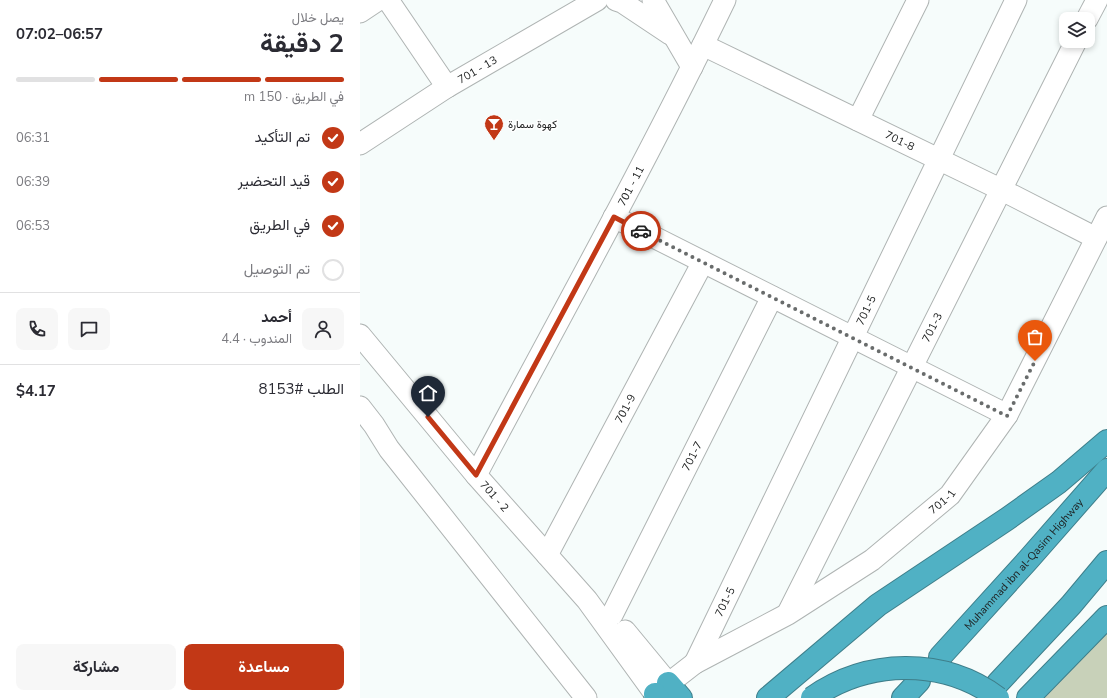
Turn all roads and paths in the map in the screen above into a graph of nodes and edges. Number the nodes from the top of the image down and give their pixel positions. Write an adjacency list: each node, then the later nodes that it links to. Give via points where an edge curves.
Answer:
1 (378, 0): 10 (street)
2 (388, 0): 16 (street)
3 (596, 0): 16 (street, 701 - 13)
4 (616, 0): 12 (street)
5 (653, 0): 12 (street)
6 (725, 0): 13 (street, 701 - 11)
7 (918, 0): 17 (street)
8 (1016, 0): 19 (street, 701-5)
9 (1097, 0): 11 (street)
10 (360, 12)
11 (1091, 12)
12 (674, 37): 15 (street)
13 (703, 45): 15 (street, 701 - 11); 17 (street, 701-8)
14 (1073, 48): 20 (street, 701-3)
15 (692, 67): 21 (street, 701 - 11)
16 (447, 87): 18 (street, 701 - 13)
17 (858, 120): 19 (street, 701-8)
18 (360, 144)
19 (939, 159): 20 (street, 701-8); 27 (street, 701-5)
20 (1002, 190): 23 (street, 701-8); 28 (street, 701-3)
21 (614, 217): 24 (street); 33 (street, 701 - 11)
22 (1107, 217): 23 (street, 701-1)
23 (1096, 238): 30 (street, 701-1)
24 (703, 262): 25 (street); 34 (street, 701-9)
25 (772, 297): 27 (street); 38 (street, 701-7)
26 (360, 335): 33 (street, 701 - 2)
27 (852, 338): 28 (street); 41 (street, 701-5)
28 (912, 368): 30 (street); 37 (street, 701-3)
29 (360, 407): 45 (street, via 389,449)
30 (1007, 416): 37 (street, 701-1, via 950,495 872,560)
31 (1107, 441): 46 (highway, via 1059,482 878,605)
32 (1107, 470): 40 (highway, Muhammad ibn al-Qasim Highway)
33 (476, 475): 34 (street, 701 - 2)
34 (547, 555): 36 (street, 701 - 2)
35 (1107, 562): 43 (highway)
36 (587, 600): 38 (street, via 600,605); 44 (street, 701 - 2)
37 (788, 614): 41 (street, 701-1)
38 (612, 615): 44 (street)
39 (1107, 617): 49 (highway)
40 (940, 657)
41 (694, 663): 44 (street, 701-1)
42 (919, 681): 48 (highway)
43 (998, 690): 47 (highway, bridge, via 950,674 926,669 901,668 853,676)
44 (663, 694)
45 (586, 698)
46 (768, 698)
47 (812, 698)
48 (903, 698)
49 (1028, 698)

